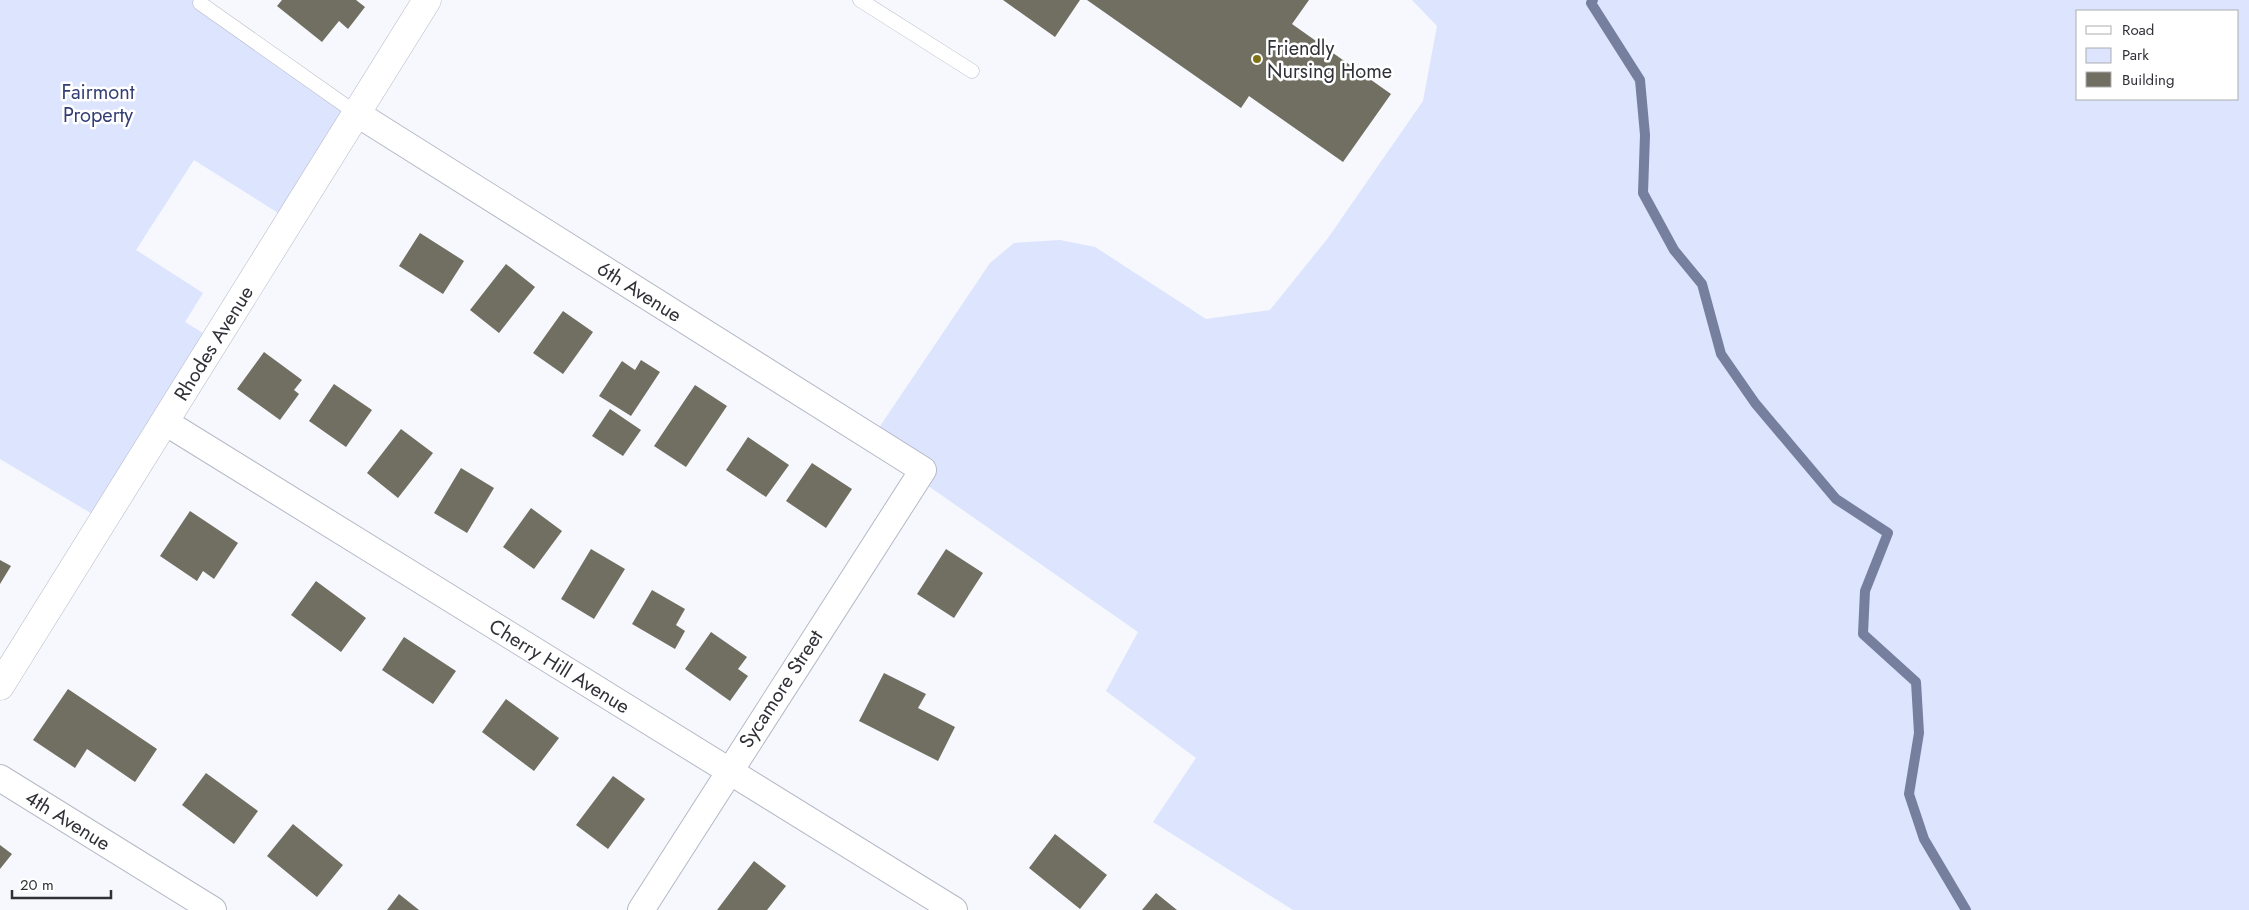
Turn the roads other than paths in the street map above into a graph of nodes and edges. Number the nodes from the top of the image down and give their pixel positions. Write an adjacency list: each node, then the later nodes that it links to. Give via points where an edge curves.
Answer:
1 (427, 0): 5 (street, Rhodes Avenue)
2 (860, 0): 4 (lane)
3 (200, 3): 5 (lane)
4 (972, 71)
5 (356, 114): 6 (street, Rhodes Avenue); 7 (street, 6th Avenue)
6 (165, 422): 8 (street, Rhodes Avenue); 9 (street, Cherry Hill Avenue)
7 (923, 470): 9 (street, Sycamore Street)
8 (0, 686)
9 (729, 770): 12 (street, Sycamore Street); 13 (street, Cherry Hill Avenue)
10 (0, 778): 11 (street, 4th Avenue)
11 (213, 910)
12 (641, 910)
13 (954, 910)

